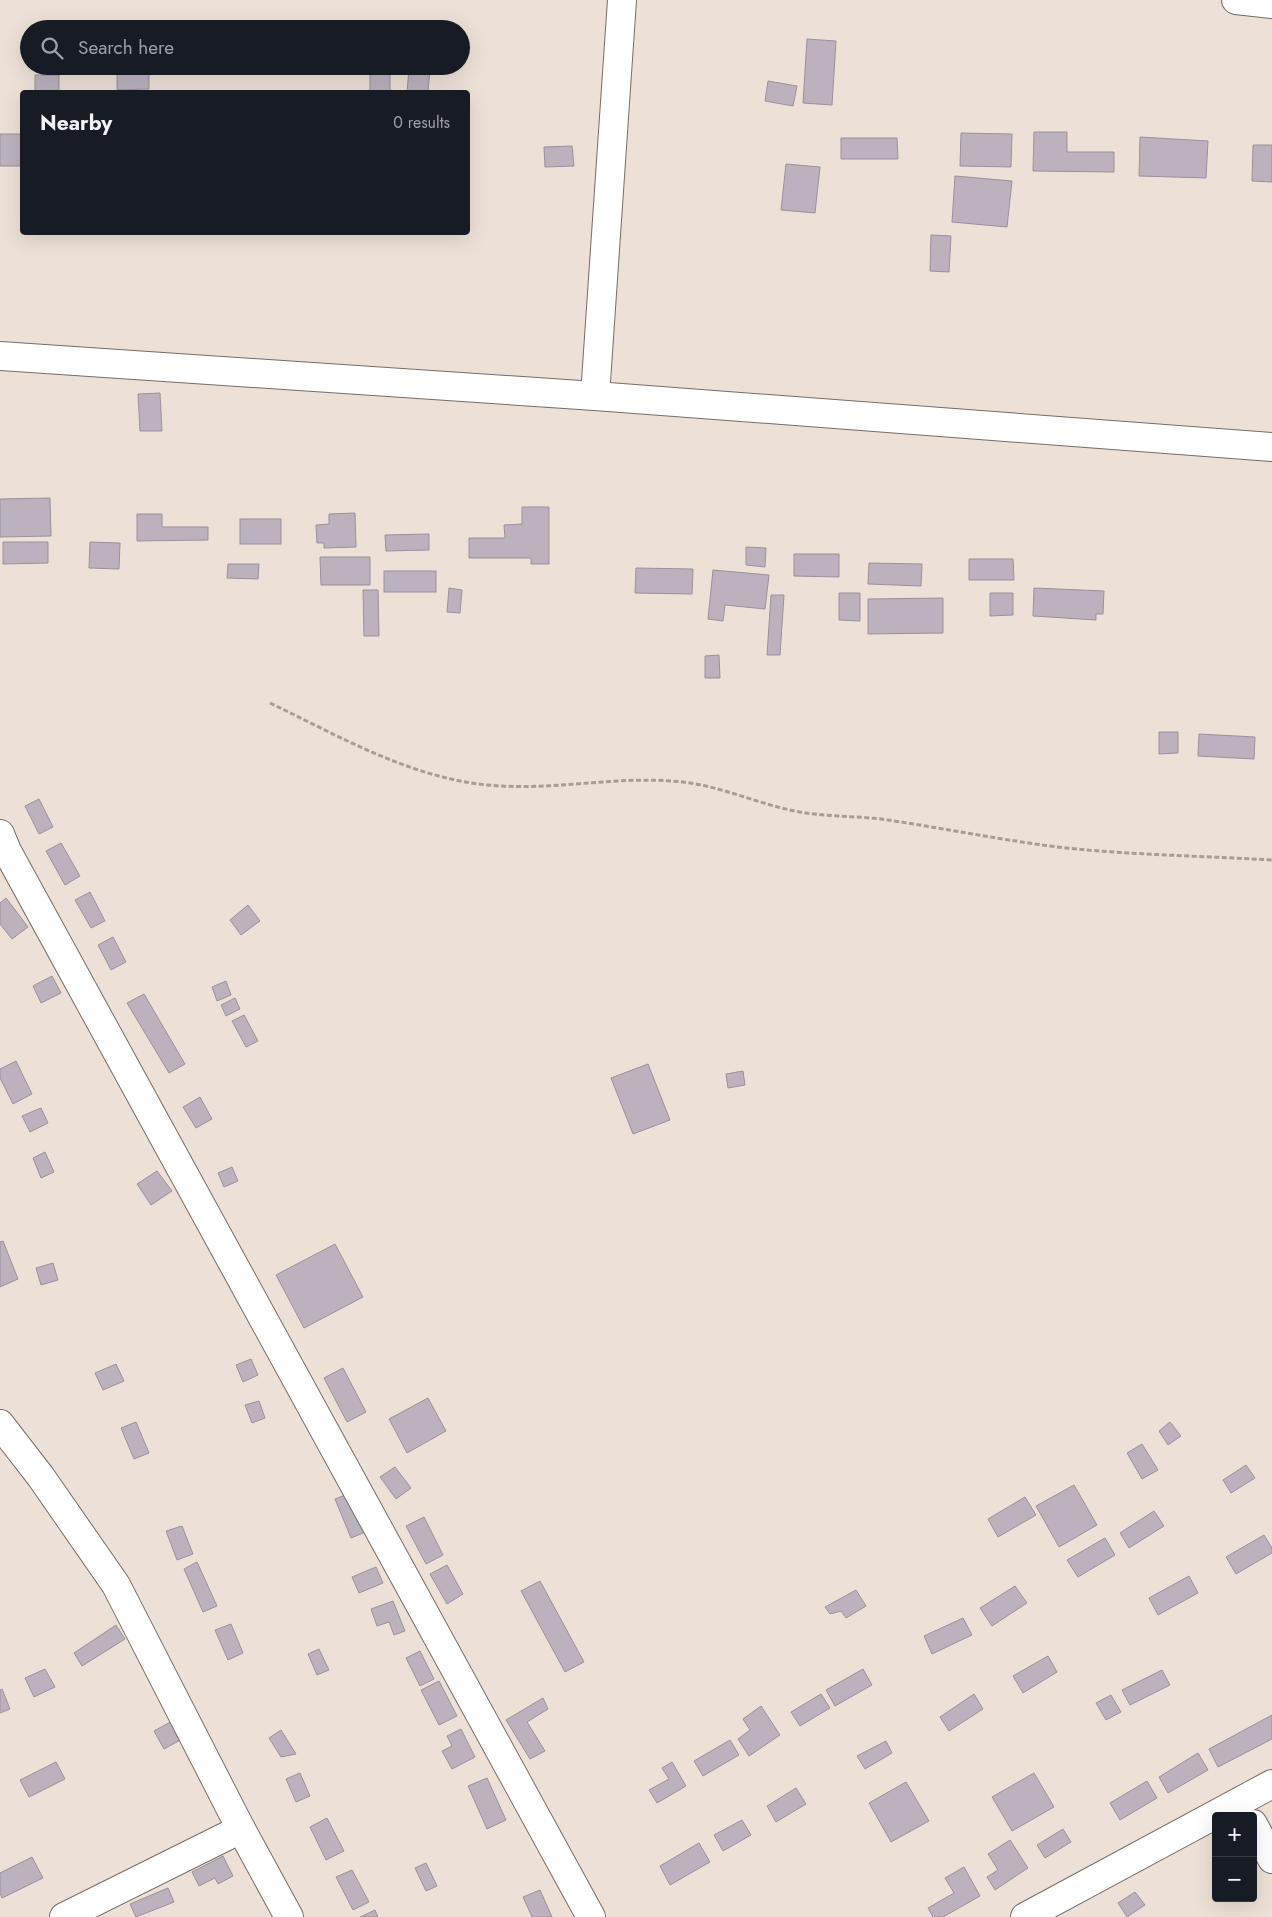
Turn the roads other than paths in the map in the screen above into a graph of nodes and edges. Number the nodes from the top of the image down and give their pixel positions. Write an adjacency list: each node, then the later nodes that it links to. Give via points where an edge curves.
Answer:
1 (622, 0): 5 (street)
2 (1236, 0): 3 (street)
3 (1272, 4)
4 (0, 356): 5 (street)
5 (595, 396): 6 (street)
6 (1272, 447)
7 (0, 834): 17 (street)
8 (0, 1424): 11 (street, via 116,1585)
9 (1272, 1784): 10 (street)
10 (1249, 1812)
11 (241, 1829): 15 (street); 16 (street)
12 (1212, 1830): 18 (street)
13 (1257, 1830): 14 (street)
14 (1272, 1858)
15 (64, 1917)
16 (289, 1917)
17 (591, 1917)
18 (1025, 1917)

